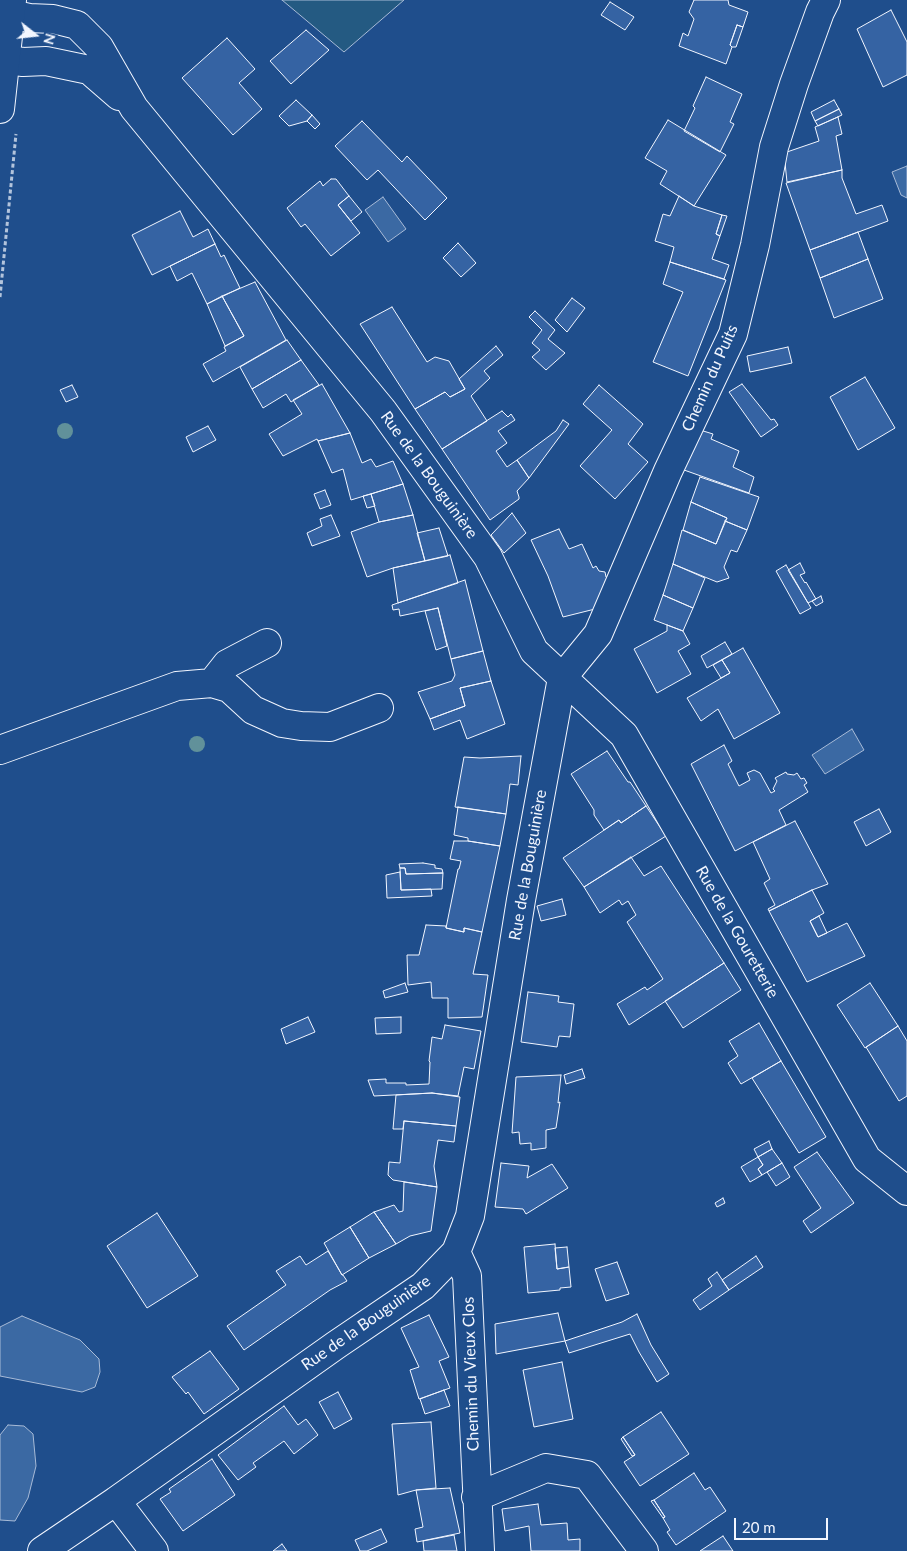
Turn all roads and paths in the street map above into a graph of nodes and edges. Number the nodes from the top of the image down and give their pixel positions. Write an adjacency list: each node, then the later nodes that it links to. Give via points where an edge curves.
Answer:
1 (60, 0): 4 (street, Rue de la Bouguinière)
2 (826, 0): 11 (street, Chemin du Puits, via 774,147 733,334 668,471 598,634)
3 (10, 5): 4 (street, via 29,18); 5 (street)
4 (77, 25): 6 (street, Rue de la Bouguinière, via 99,48)
5 (6, 60): 6 (street, Rue de la Bouguinière, via 46,61 89,70); 7 (street)
6 (134, 108): 11 (street, Rue de la Bouguinière, via 383,411 488,557 534,651)
7 (0, 109)
8 (16, 133): 9 (path)
9 (0, 297)
10 (267, 643): 12 (street, via 227,664)
11 (562, 678): 15 (street, Rue de la Gouretterie, via 624,735 867,1159); 16 (street, Rue de la Bouguinière, via 521,900 470,1216)
12 (212, 683): 13 (street, via 228,688 253,710 282,723 301,726 330,727); 14 (street, via 177,686)
13 (379, 708)
14 (0, 750)
15 (907, 1190)
16 (456, 1252): 17 (street, Chemin du Vieux Clos, via 467,1276); 18 (street, Rue de la Bouguinière, via 423,1286)
17 (476, 1497): 21 (street, Chemin du Vieux Clos); 22 (street, via 546,1468 586,1475)
18 (116, 1501): 19 (street, Rue de la Bouguinière); 20 (street)
19 (42, 1551)
20 (154, 1551)
21 (480, 1551)
22 (644, 1551)

